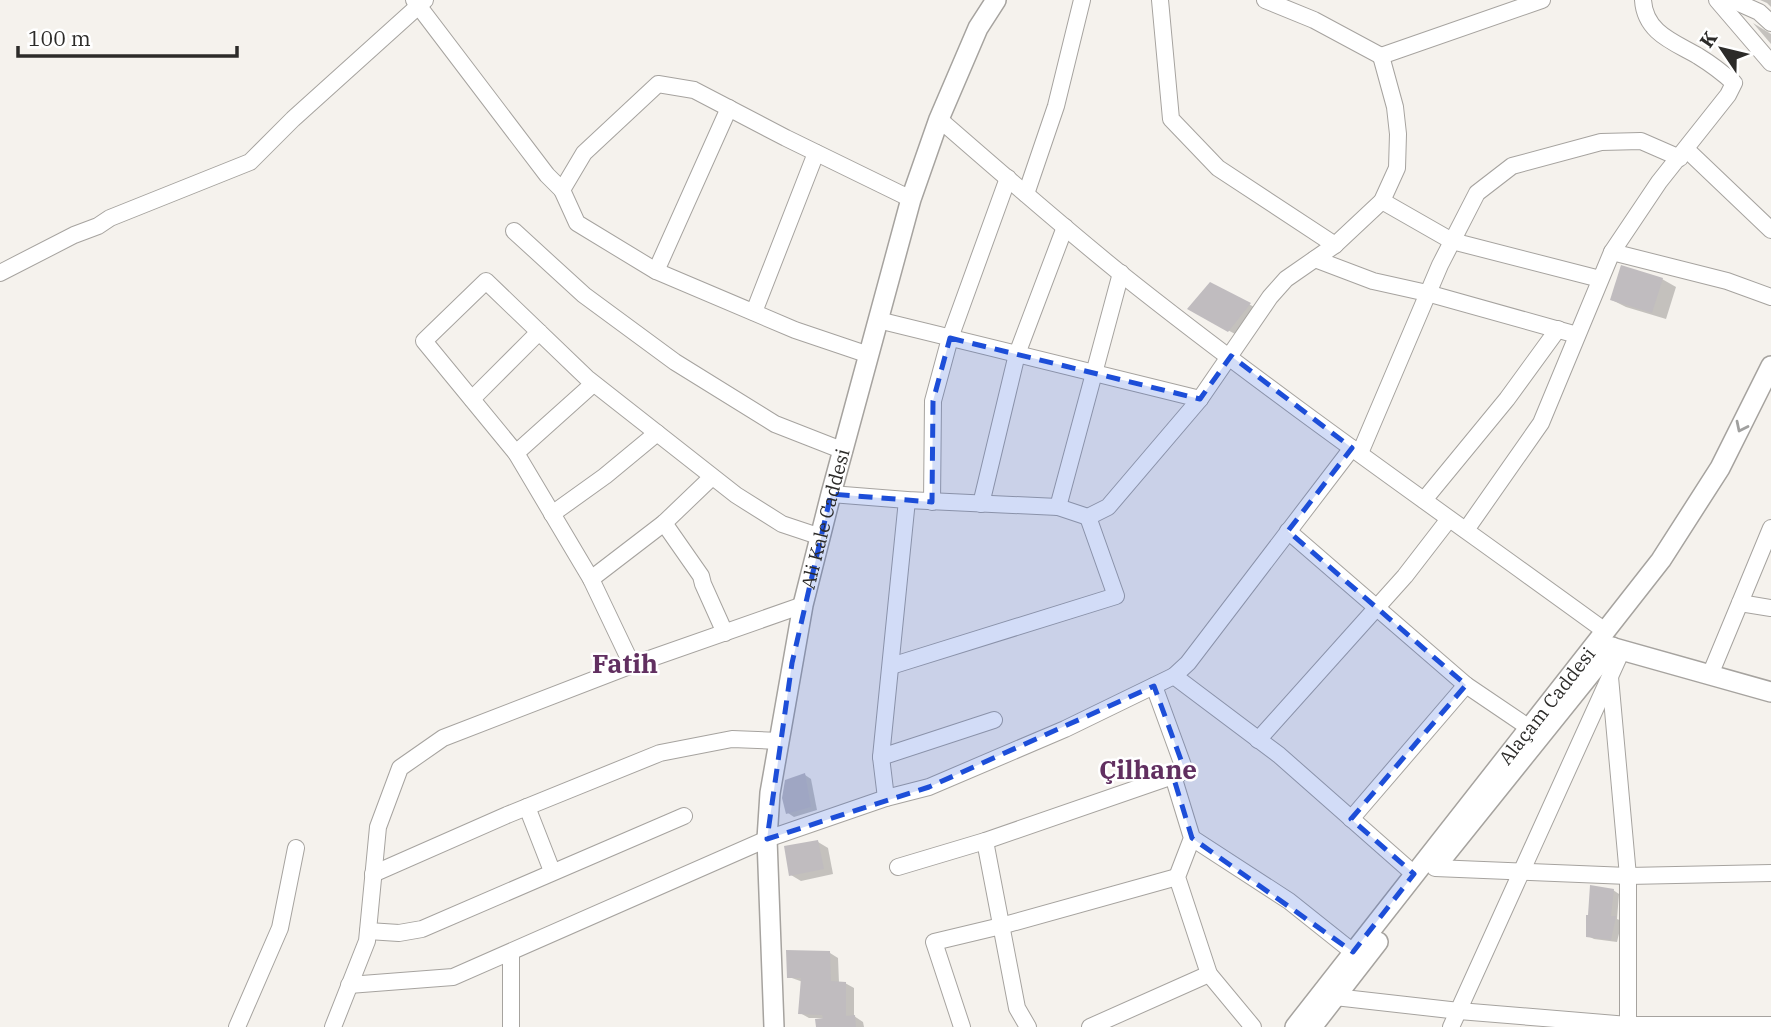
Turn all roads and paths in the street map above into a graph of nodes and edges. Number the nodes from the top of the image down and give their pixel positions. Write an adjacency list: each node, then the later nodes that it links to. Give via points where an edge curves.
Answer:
1 (981, 0): 14 (main road, Ali Kale Caddesi)
2 (996, 0): 14 (main road, Ali Kale Caddesi)
3 (1082, 0): 23 (street, via 1056,106)
4 (1160, 0): 30 (street, via 1171,118 1218,168)
5 (1265, 0): 15 (street)
6 (1488, 0): 12 (street)
7 (1542, 0): 12 (street)
8 (1643, 0): 20 (street, via 1647,18 1657,32 1734,83)
9 (1717, 0): 16 (street)
10 (1732, 0): 13 (street)
11 (419, 2): 22 (street); 34 (street, via 250,162 110,218)
12 (1491, 17): 15 (street)
13 (1771, 23)
14 (978, 28): 18 (main road, Ali Kale Caddesi)
15 (1381, 56): 25 (street, via 1398,134 1397,168)
16 (1771, 63)
17 (729, 108): 19 (street); 22 (street, via 694,90 658,85 584,153); 33 (street)
18 (939, 119): 21 (street); 24 (main road, Ali Kale Caddesi)
19 (816, 153): 24 (street); 39 (street)
20 (1683, 154): 27 (street); 29 (street, via 1641,141 1601,142 1512,166 1477,193); 31 (street)
21 (1008, 178): 23 (street); 44 (street)
22 (562, 190): 33 (street, via 577,223)
23 (1026, 194): 26 (street)
24 (911, 199): 40 (main road, Ali Kale Caddesi)
25 (1382, 201): 29 (street); 30 (street)
26 (1065, 227): 35 (street); 45 (street)
27 (1771, 230)
28 (514, 231): 54 (street, via 584,295 675,362 775,424)
29 (1452, 241): 36 (street); 37 (street)
30 (1335, 245): 32 (street)
31 (1612, 251): 36 (street); 38 (street)
32 (1315, 259): 37 (street, via 1373,281); 47 (street, via 1270,297)
33 (656, 271): 39 (street)
34 (0, 273)
35 (1121, 273): 47 (street); 49 (street)
36 (1600, 279): 43 (street)
37 (1427, 293): 41 (street); 55 (street)
38 (1771, 297)
39 (754, 312): 46 (street)
40 (878, 320): 44 (street); 46 (main road, Ali Kale Caddesi)
41 (1558, 329): 43 (street); 60 (street)
42 (539, 332): 50 (street); 52 (street); 52 (street, via 486,281 424,341)
43 (1577, 335): 68 (street, via 1541,422)
44 (950, 338): 45 (street); 61 (street, via 933,401)
45 (1017, 354): 49 (street); 62 (street)
46 (869, 355): 54 (main road, Ali Kale Caddesi)
47 (1231, 356): 51 (street); 55 (street)
48 (1771, 366): 78 (main road, Alaçam Caddesi, one-way to 78, via 1726,458)
49 (1093, 373): 51 (street); 63 (street)
50 (593, 384): 53 (street); 56 (street)
51 (1200, 399): 65 (street, via 1108,507)
52 (472, 400): 56 (street)
53 (657, 433): 57 (street); 64 (street)
54 (844, 451): 58 (main road, Ali Kale Caddesi)
55 (1356, 451): 60 (street); 69 (street)
56 (516, 453): 64 (street)
57 (712, 477): 67 (street); 71 (street, via 782,524)
58 (831, 494): 59 (street); 71 (main road, Ali Kale Caddesi)
59 (907, 500): 61 (street); 80 (street)
60 (1424, 500): 66 (street)
61 (932, 502): 62 (street)
62 (981, 504): 63 (street)
63 (1058, 507): 65 (street)
64 (552, 514): 72 (street)
65 (1088, 517): 80 (street, via 1116,596)
66 (1449, 519): 68 (street); 75 (street)
67 (664, 523): 72 (street); 77 (street, via 701,576)
68 (1466, 530): 78 (street)
69 (1288, 531): 75 (street); 81 (street)
70 (1769, 536): 73 (street)
71 (821, 537): 74 (main road, Ali Kale Caddesi)
72 (591, 579): 79 (street)
73 (1740, 603): 76 (street); 83 (street)
74 (803, 606): 77 (street); 90 (main road, Ali Kale Caddesi)
75 (1376, 608): 84 (street); 89 (street)
76 (1771, 608)
77 (725, 632): 79 (street)
78 (1609, 643): 82 (street); 83 (main road); 88 (main road, Alaçam Caddesi); 102 (main road, Alaçam Caddesi)
79 (632, 665): 106 (street, via 443,738 400,768 378,827)
80 (891, 666): 91 (street)
81 (1174, 676): 85 (street); 89 (street)
82 (1610, 676): 104 (street); 108 (street)
83 (1710, 676): 86 (main road)
84 (1466, 685): 88 (street); 96 (street)
85 (1154, 686): 92 (street, via 1185,771); 93 (street, via 929,787)
86 (1771, 692)
87 (994, 720): 91 (street)
88 (1528, 727): 107 (main road, Alaçam Caddesi)
89 (1258, 740): 96 (street)
90 (779, 741): 94 (street, via 733,739 660,753); 98 (main road, Ali Kale Caddesi)
91 (881, 757): 93 (street)
92 (1173, 776): 97 (street); 99 (street)
93 (886, 798): 98 (street)
94 (527, 807): 103 (street); 106 (street)
95 (684, 816): 103 (street)
96 (1351, 819): 107 (street)
97 (1192, 838): 109 (street); 112 (street, via 1289,901)
98 (767, 839): 113 (street); 123 (main road, Ali Kale Caddesi)
99 (985, 841): 101 (street); 110 (street)
100 (296, 848): 120 (street, via 280,928)
101 (898, 867)
102 (1436, 868): 104 (street); 116 (main road, Alaçam Caddesi)
103 (552, 871): 111 (street, via 422,929 399,933)
104 (1521, 872): 108 (street); 117 (street)
105 (1771, 873): 108 (street)
106 (373, 874): 111 (street)
107 (1414, 874): 112 (main road, Alaçam Caddesi)
108 (1628, 876): 119 (street)
109 (1177, 877): 110 (street); 114 (street)
110 (1002, 926): 124 (street, via 934,942); 125 (street, via 1017,1008)
111 (368, 930): 115 (street)
112 (1353, 952): 128 (main road, Alaçam Caddesi)
113 (511, 953): 115 (street, via 453,977); 122 (street)
114 (1209, 974): 126 (street); 127 (street)
115 (349, 985): 121 (street)
116 (1335, 997): 117 (street); 129 (main road, Alaçam Caddesi)
117 (1459, 1011): 119 (street); 130 (street)
118 (1771, 1025): 119 (street)
119 (1628, 1026)
120 (237, 1027)
121 (333, 1027)
122 (511, 1027)
123 (774, 1027)
124 (962, 1027)
125 (1028, 1027)
126 (1090, 1027)
127 (1253, 1027)
128 (1294, 1027)
129 (1312, 1027)
130 (1451, 1027)

